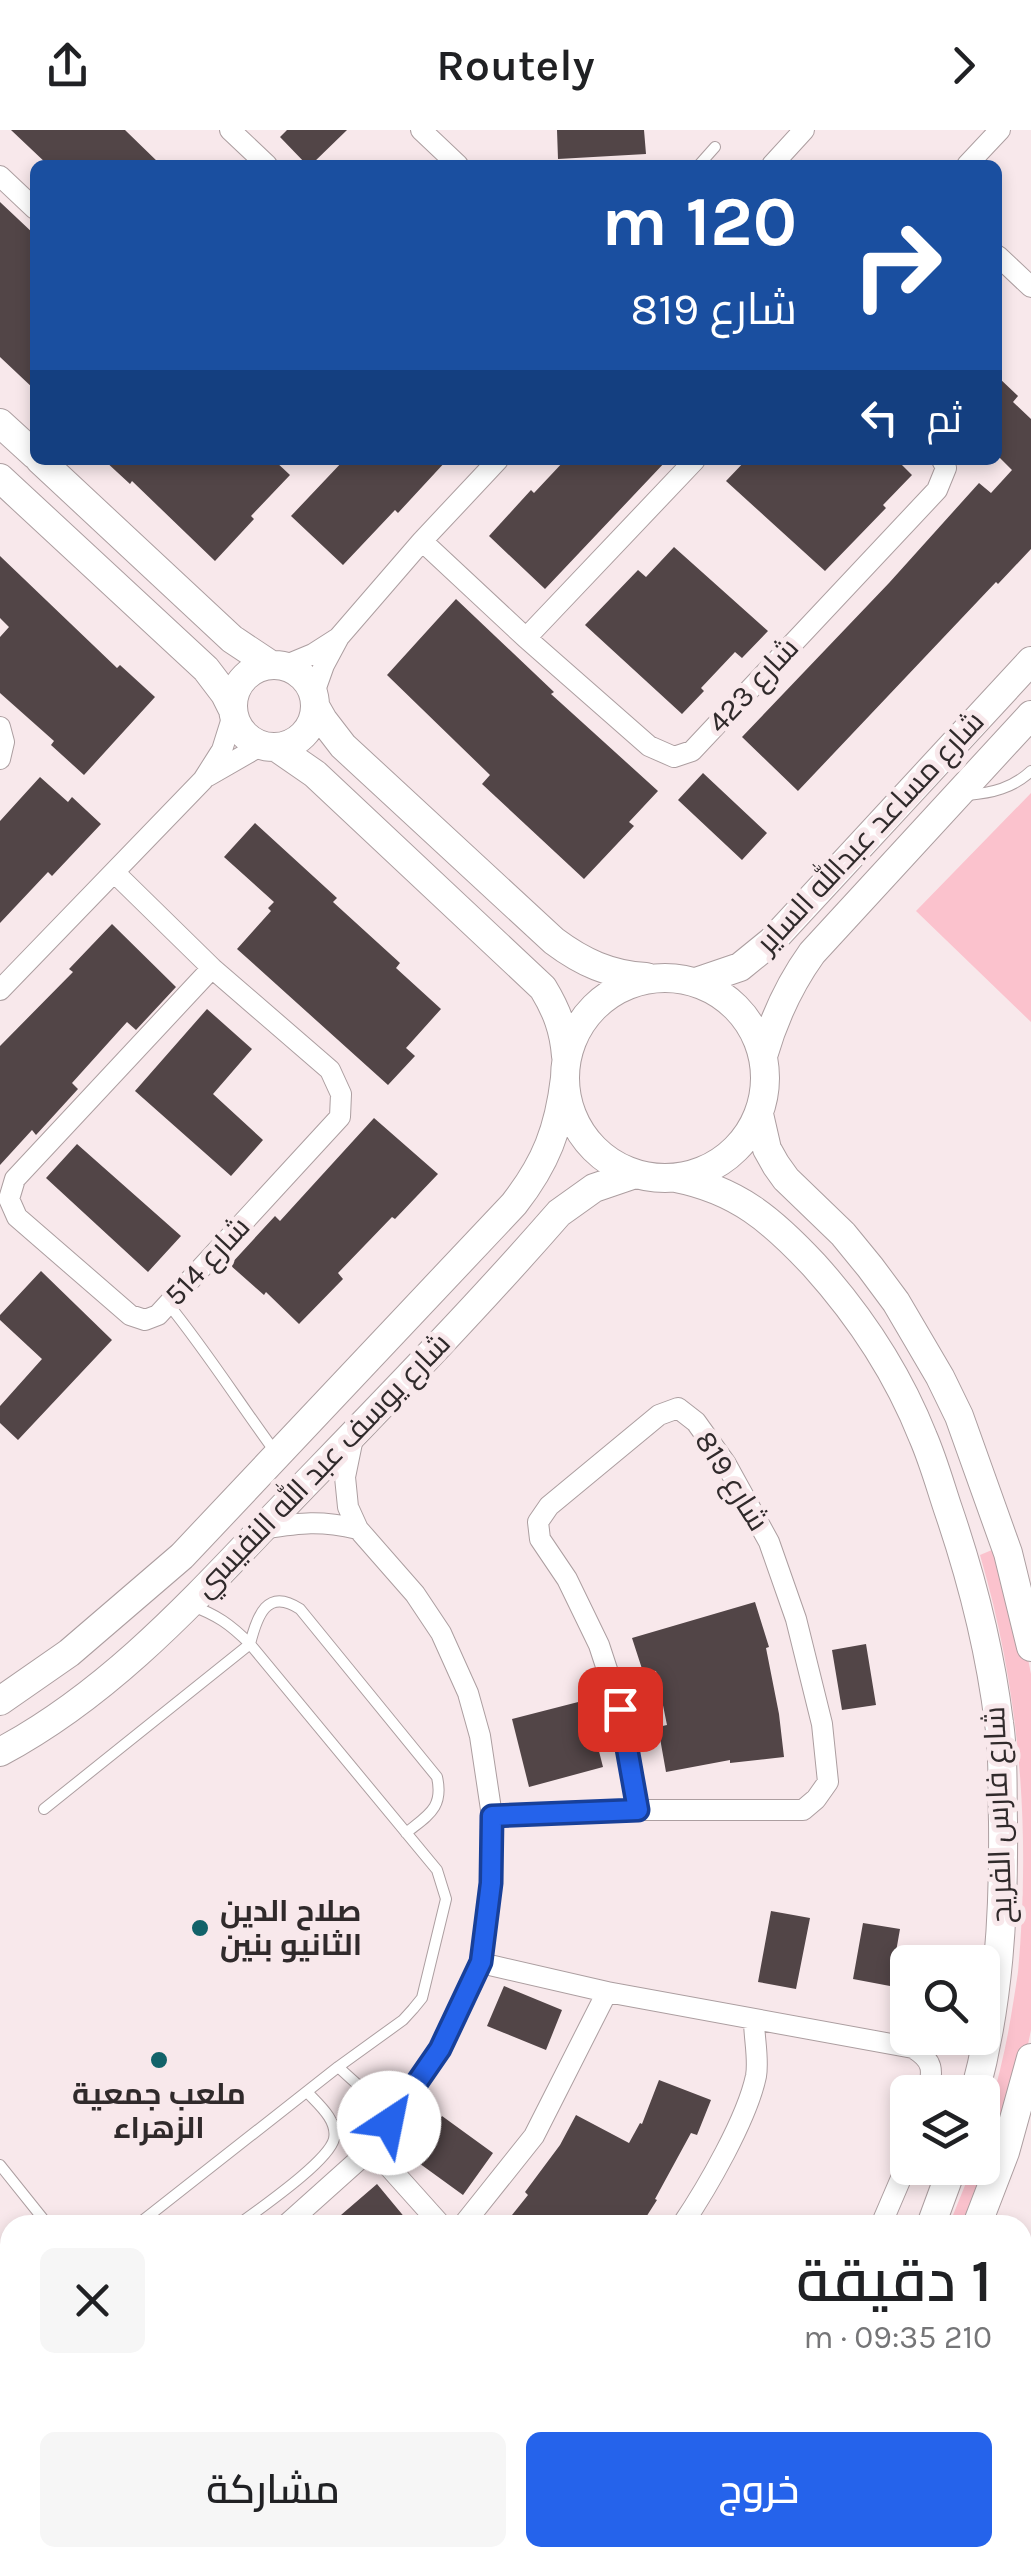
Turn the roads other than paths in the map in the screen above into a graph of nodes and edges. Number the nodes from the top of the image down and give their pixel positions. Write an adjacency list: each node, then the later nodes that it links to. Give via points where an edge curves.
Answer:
1 (230, 130): 6 (street)
2 (421, 130): 7 (street)
3 (804, 130): 9 (street)
4 (1000, 130): 10 (street)
5 (715, 148): 8 (lane)
6 (262, 160)
7 (453, 160)
8 (704, 160)
9 (777, 160)
10 (971, 160)
11 (0, 176): 12 (street)
12 (30, 205)
13 (1002, 260): 14 (street)
14 (1031, 287)
15 (0, 422): 16 (street)
16 (30, 450)
17 (45, 465): 26 (street, via 232,640)
18 (493, 465): 22 (street)
19 (690, 465): 24 (street)
20 (944, 465): 24 (street, شارع 423, via 936,490 692,751 674,757 649,746)
21 (0, 478): 28 (street, via 206,669)
22 (422, 541): 23 (street); 24 (street, شارع 423)
23 (339, 637): 26 (street); 27 (street)
24 (526, 638)
25 (1031, 661): 41 (street, شارع مساعد عبدالله الساير, via 772,940 740,967)
26 (277, 666): 27 (street, via 308,682); 28 (street, via 240,681)
27 (314, 701): 31 (street, via 313,718 299,738); 37 (street, via 342,746)
28 (233, 712): 31 (street, via 249,739); 34 (street, via 222,750)
29 (1031, 715): 35 (street, شارع مساعد عبدالله الساير)
30 (0, 727): 32 (street)
31 (269, 746): 34 (street); 38 (street, via 315,774)
32 (0, 759)
33 (1031, 772): 35 (lane, via 1002,790)
34 (203, 780): 36 (street)
35 (957, 794): 43 (street, شارع مساعد عبدالله الساير, via 812,953 782,1002)
36 (115, 873): 39 (street, شارع 514); 42 (street)
37 (479, 873): 38 (street, via 478,898); 40 (street, via 576,958 602,970)
38 (454, 904): 44 (street, via 544,988 564,1034)
39 (212, 968): 48 (street, شارع 514, via 330,1070 340,1118); 48 (street, شارع 514, via 15,1179 9,1199 17,1217 130,1316 145,1320)
40 (658, 978): 41 (street); 44 (street, via 626,986 598,1004 578,1029)
41 (696, 982): 43 (street, via 726,998 750,1024)
42 (0, 990)
43 (764, 1056): 45 (street)
44 (566, 1069): 46 (street, via 570,1110 584,1138); 50 (street, شارع يوسف عبد الله النفيسي, via 545,1158 514,1204)
45 (759, 1114): 47 (street, via 726,1158); 55 (street, via 776,1164 870,1267 940,1377 1008,1553)
46 (634, 1174): 47 (street); 49 (street, شارع يوسف عبد الله النفيسي, via 594,1188 559,1213)
47 (676, 1178): 68 (street, شارع فارس الفريح, via 734,1196 768,1220 858,1320 924,1437 968,1566 1000,1727 1003,1811 1000,1953)
48 (168, 1304): 50 (lane)
49 (354, 1433): 51 (street, via 345,1477); 52 (street, شارع يوسف عبد الله النفيسي)
50 (277, 1454): 56 (street, شارع يوسف عبد الله النفيسي, via 182,1556)
51 (358, 1529): 52 (street, via 328,1522); 60 (street, via 415,1594 457,1664 480,1736)
52 (262, 1530): 53 (street, شارع يوسف عبد الله النفيسي)
53 (189, 1605): 54 (lane, via 214,1614); 57 (street, شارع يوسف عبد الله النفيسي, via 99,1688)
54 (250, 1644): 58 (lane); 61 (lane); 61 (lane, via 260,1612 270,1604 288,1601 300,1609 437,1777 434,1810)
55 (1031, 1648)
56 (0, 1701)
57 (0, 1752)
58 (44, 1809)
59 (638, 1810): 59 (street, شارع 819, via 803,1810 828,1782 822,1724 796,1618 769,1542 726,1464 678,1408 659,1415 538,1522 540,1539 599,1645 620,1709); 60 (street, شارع 819)
60 (492, 1816): 62 (street)
61 (406, 1833): 66 (lane, via 437,1870 446,1900 422,1998)
62 (481, 1962): 63 (street); 70 (street, via 440,2049)
63 (607, 1992): 64 (street); 83 (street, via 534,2136)
64 (754, 2020): 67 (street, via 914,2048 928,2057); 84 (street, via 756,2074 729,2144)
65 (1031, 2058): 72 (street)
66 (338, 2067): 69 (lane); 70 (lane, via 374,2099)
67 (932, 2075)
68 (979, 2075)
69 (307, 2092): 79 (lane); 80 (lane, via 326,2112 334,2140 317,2163)
70 (406, 2098): 71 (street)
71 (372, 2148): 81 (street); 82 (street)
72 (1005, 2152): 87 (street); 88 (street)
73 (0, 2164): 74 (lane)
74 (13, 2181): 77 (lane); 78 (lane)
75 (899, 2185): 85 (street)
76 (946, 2185): 86 (street)
77 (0, 2191)
78 (40, 2215)
79 (151, 2215)
80 (251, 2215)
81 (297, 2215)
82 (432, 2215)
83 (471, 2215)
84 (689, 2215)
85 (886, 2215)
86 (936, 2215)
87 (981, 2215)
88 (994, 2215)

